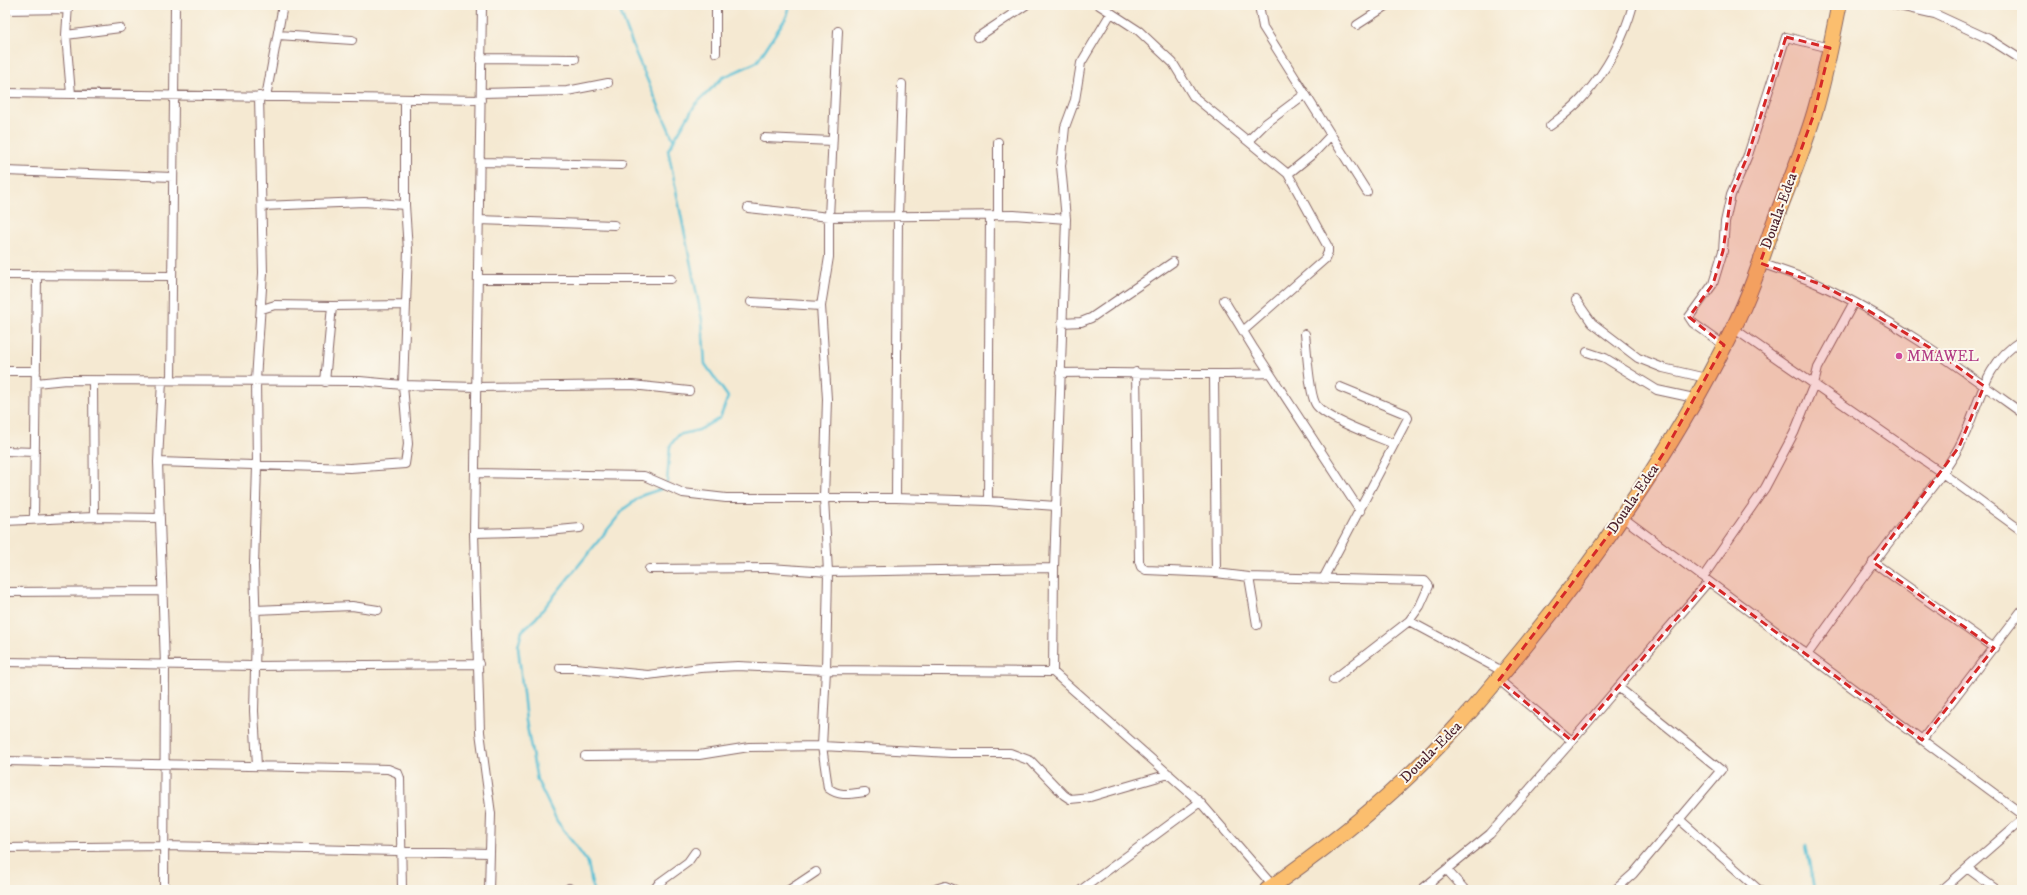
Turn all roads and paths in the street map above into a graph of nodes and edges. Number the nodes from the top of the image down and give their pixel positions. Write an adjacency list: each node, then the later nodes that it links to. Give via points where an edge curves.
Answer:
1 (175, 5): 32 (street)
2 (283, 5): 19 (street)
3 (482, 5): 24 (street)
4 (716, 5): 23 (street)
5 (1026, 5): 20 (street)
6 (1099, 5): 14 (street)
7 (1259, 5): 31 (street, via 1263,27)
8 (1388, 5): 15 (street)
9 (1633, 5): 36 (street, via 1617,48 1584,96)
10 (1839, 5): 22 (highway, Douala-Edea)
11 (1895, 5): 26 (street, via 1936,14 1989,39)
12 (68, 7): 13 (street); 18 (street)
13 (5, 10)
14 (1110, 13): 40 (street, via 1139,31 1173,63 1193,96); 54 (street, via 1082,63 1075,100 1065,127 1061,166)
15 (1357, 25)
16 (120, 28): 18 (street)
17 (838, 31): 39 (street)
18 (66, 35): 30 (street)
19 (278, 35): 21 (street); 34 (street)
20 (978, 37)
21 (352, 40)
22 (1830, 48): 58 (highway, Douala-Edea, via 1814,114); 77 (street, via 1786,37 1748,155 1731,195 1725,222 1723,251 1713,284 1689,318 1693,324)
23 (716, 53)
24 (481, 58): 25 (street); 33 (street)
25 (575, 59)
26 (2022, 60)
27 (608, 83): 33 (street, via 567,91)
28 (902, 84): 51 (street)
29 (5, 93): 30 (street)
30 (71, 94): 32 (street)
31 (1305, 94): 37 (street); 40 (street, via 1265,124)
32 (174, 95): 34 (street); 46 (street)
33 (481, 96): 35 (street); 42 (street)
34 (262, 97): 35 (street); 49 (street)
35 (405, 99): 48 (street)
36 (1550, 126)
37 (1331, 135): 45 (street); 47 (street)
38 (764, 138): 39 (street)
39 (832, 141): 53 (street)
40 (1248, 141): 45 (street)
41 (998, 142): 52 (street)
42 (480, 162): 43 (street); 55 (street)
43 (622, 165)
44 (5, 171): 46 (street)
45 (1288, 174): 74 (street, via 1328,247 1327,256)
46 (173, 177): 61 (street)
47 (1367, 192)
48 (405, 205): 49 (street, via 357,202); 68 (street, via 408,250)
49 (262, 206): 71 (street)
50 (748, 208): 53 (street)
51 (898, 216): 52 (street); 53 (street); 108 (street)
52 (994, 216): 54 (street); 109 (street)
53 (829, 217): 70 (street, via 829,257)
54 (1066, 219): 72 (street)
55 (479, 220): 56 (street); 62 (street)
56 (614, 225)
57 (1173, 262): 72 (street, via 1091,318 1081,322)
58 (1760, 263): 67 (street, via 1820,284); 73 (highway, Douala-Edea)
59 (5, 275): 60 (street)
60 (37, 275): 61 (street); 80 (street)
61 (172, 276): 87 (street)
62 (478, 279): 63 (street); 95 (street)
63 (671, 279)
64 (1224, 300): 74 (street)
65 (1576, 300): 85 (street, via 1592,323 1638,358 1663,368)
66 (751, 302): 70 (street)
67 (1854, 302): 92 (street, via 1818,368); 94 (street, via 1937,352)
68 (406, 305): 69 (street); 93 (street)
69 (332, 306): 71 (street, via 275,305); 90 (street)
70 (821, 306): 107 (street, via 826,399)
71 (262, 309): 88 (street)
72 (1062, 323): 82 (street)
73 (1733, 328): 77 (highway, Douala-Edea); 92 (street)
74 (1243, 331): 83 (street)
75 (1305, 334): 100 (street, via 1312,395 1316,406 1329,416)
76 (2022, 340): 94 (street, via 1999,358)
77 (1724, 345): 85 (highway, Douala-Edea)
78 (1587, 352): 98 (street, via 1606,358 1657,390)
79 (5, 371): 80 (street)
80 (36, 371): 91 (street)
81 (1136, 372): 82 (street); 84 (street); 124 (street, via 1141,567 1146,570)
82 (1060, 373): 110 (street)
83 (1269, 373): 84 (street); 111 (street)
84 (1214, 375): 124 (street)
85 (1706, 378): 98 (highway, Douala-Edea)
86 (162, 380): 87 (street); 89 (street); 103 (street)
87 (171, 380): 88 (street)
88 (256, 380): 90 (street); 104 (street)
89 (93, 381): 91 (street); 112 (street)
90 (325, 382): 93 (street)
91 (36, 383): 102 (street)
92 (1814, 384): 106 (street); 127 (street, via 1794,433 1765,488)
93 (404, 385): 95 (street); 104 (street, via 408,444 405,464 350,468)
94 (1984, 386): 99 (street); 106 (street, via 1959,447)
95 (476, 387): 97 (street, via 632,385); 105 (street)
96 (1340, 387): 100 (street, via 1406,414 1408,418)
97 (689, 391)
98 (1694, 398): 113 (highway, Douala-Edea, via 1663,454)
99 (2022, 413)
100 (1394, 444): 111 (street)
101 (5, 451): 102 (street)
102 (35, 452): 115 (street)
103 (158, 462): 104 (street); 114 (street)
104 (258, 466): 130 (street)
105 (475, 473): 107 (street, via 644,476 683,493 726,498); 119 (street)
106 (1942, 473): 118 (street); 120 (street)
107 (824, 498): 108 (street); 123 (street)
108 (896, 498): 109 (street)
109 (988, 501): 110 (street)
110 (1056, 506): 121 (street)
111 (1360, 511): 126 (street)
112 (94, 517): 114 (street); 115 (street)
113 (1622, 517): 127 (street); 144 (highway, Douala-Edea, via 1557,608)
114 (160, 518): 128 (street)
115 (34, 520): 116 (street)
116 (5, 521)
117 (580, 528): 119 (street)
118 (2022, 531)
119 (474, 533): 138 (street)
120 (1874, 562): 135 (street); 136 (street)
121 (1054, 568): 123 (street); 143 (street)
122 (649, 569): 123 (street, via 763,568)
123 (828, 572): 142 (street)
124 (1216, 573): 125 (street)
125 (1249, 576): 126 (street); 134 (street)
126 (1323, 579): 133 (street, via 1425,581 1429,586 1420,606)
127 (1705, 579): 136 (street); 146 (street)
128 (162, 591): 129 (street); 139 (street)
129 (5, 592)
130 (255, 610): 131 (street, via 352,606); 140 (street)
131 (378, 610)
132 (2022, 610): 135 (street)
133 (1409, 621): 144 (street); 145 (street)
134 (1257, 625)
135 (1994, 648): 147 (street)
136 (1807, 655): 147 (street)
137 (5, 662): 139 (street)
138 (479, 664): 140 (street); 164 (street, via 480,732 491,814)
139 (165, 665): 140 (street); 152 (street)
140 (255, 666): 153 (street)
141 (560, 668): 142 (street, via 648,675 738,666)
142 (826, 670): 143 (street); 149 (street)
143 (1053, 672): 154 (street)
144 (1501, 676): 148 (street); 168 (highway, Douala-Edea, via 1443,743 1387,796 1342,834)
145 (1333, 680)
146 (1618, 687): 148 (street); 158 (street, via 1721,770)
147 (1922, 740): 157 (street)
148 (1572, 741): 166 (street, via 1490,834)
149 (822, 746): 150 (street, via 749,747 699,755); 154 (street, via 951,753 1010,753 1031,761 1070,799 1090,797); 155 (street, via 828,788 836,794)
150 (585, 756)
151 (5, 761): 152 (street)
152 (164, 764): 153 (street); 160 (street)
153 (257, 766): 162 (street, via 388,769 398,773)
154 (1169, 774): 156 (street)
155 (864, 792)
156 (1200, 802): 168 (street); 176 (street)
157 (2022, 814)
158 (1679, 819): 179 (street); 180 (street)
159 (2022, 820): 165 (street)
160 (164, 846): 161 (street); 162 (street); 169 (street)
161 (5, 848)
162 (401, 852): 164 (street); 170 (street)
163 (695, 852): 172 (street, via 688,862 659,883)
164 (489, 854): 171 (street)
165 (1967, 868): 181 (street); 182 (street)
166 (1447, 870): 177 (street); 178 (street)
167 (816, 872): 173 (street)
168 (1270, 888)
169 (164, 890)
170 (402, 890)
171 (489, 890)
172 (654, 890)
173 (789, 890)
174 (932, 890): 175 (street, via 945,886)
175 (955, 890)
176 (1080, 890)
177 (1421, 890)
178 (1465, 890)
179 (1615, 890)
180 (1759, 890)
181 (1942, 890)
182 (1997, 890)

